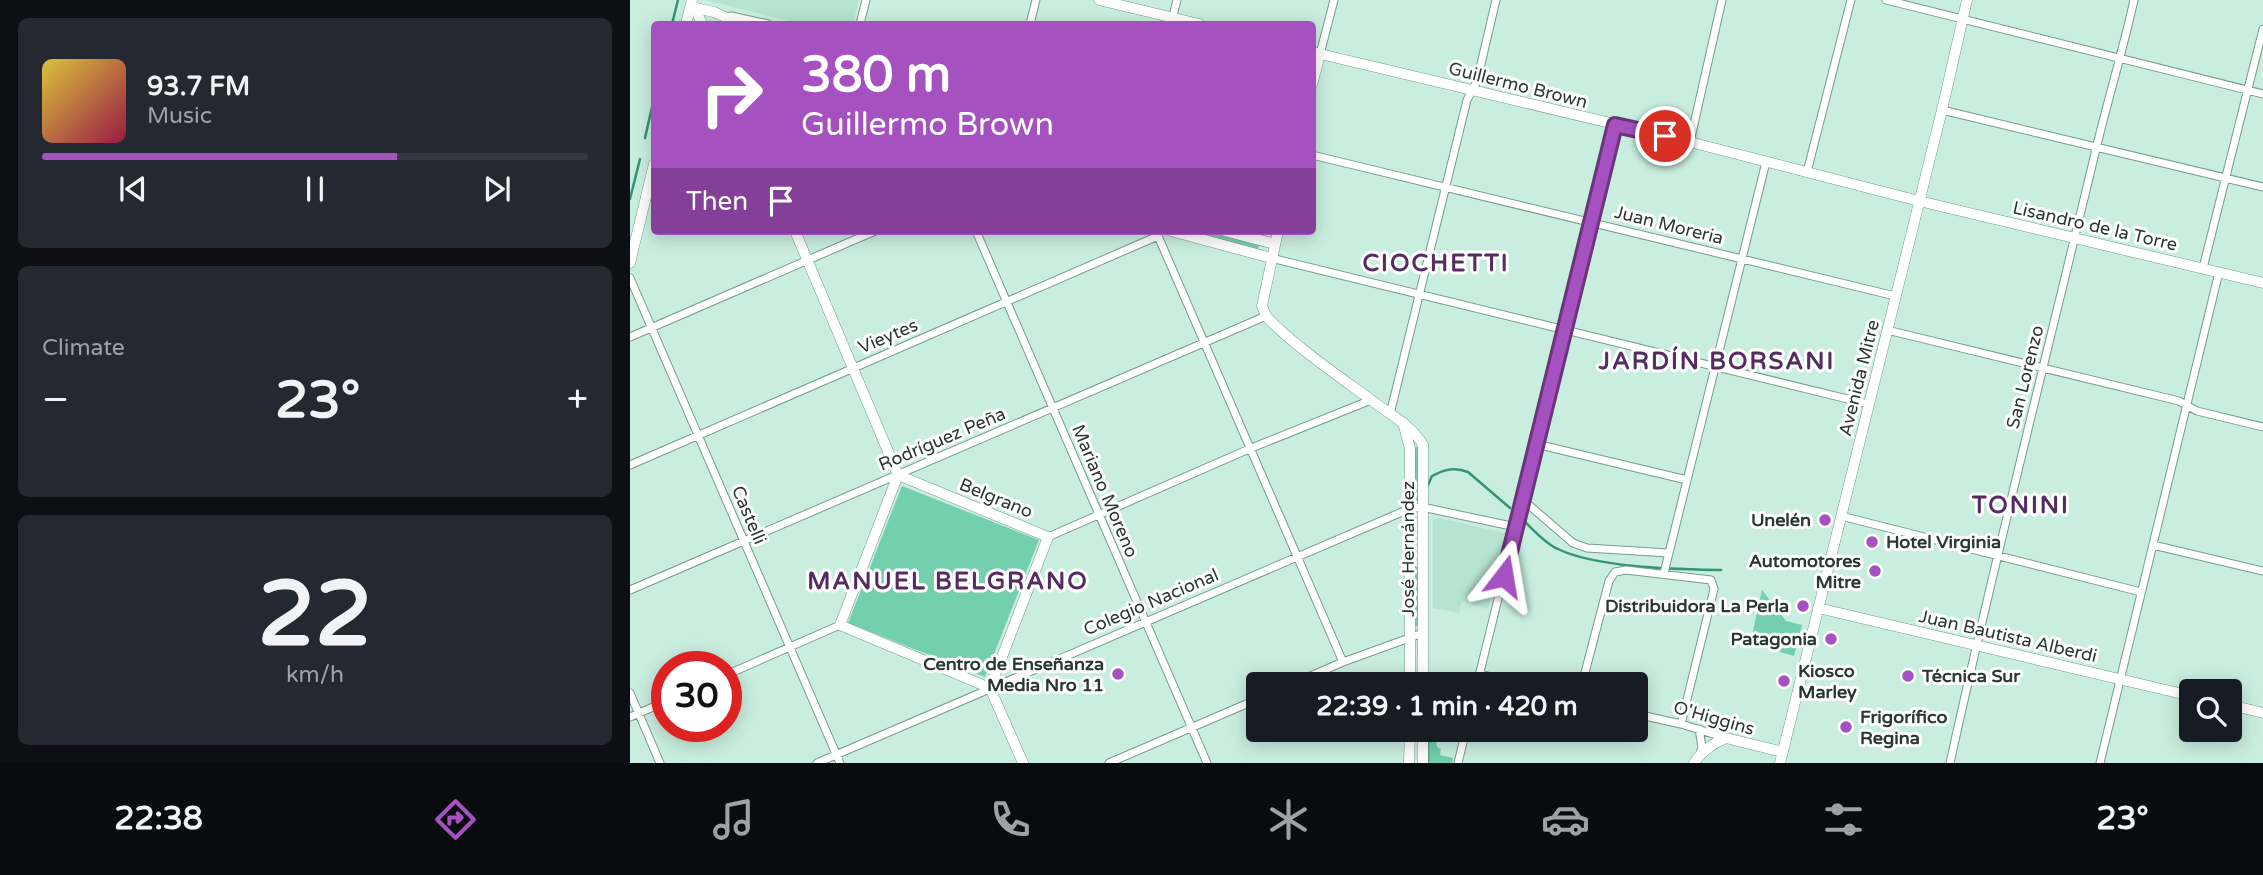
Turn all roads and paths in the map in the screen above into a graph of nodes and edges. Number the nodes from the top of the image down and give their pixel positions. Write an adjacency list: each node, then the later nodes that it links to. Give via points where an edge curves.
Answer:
1 (866, 0): 18 (street)
2 (1036, 0): 19 (street)
3 (1099, 0): 20 (street)
4 (1177, 0): 20 (street)
5 (1334, 0): 22 (street)
6 (1496, 0): 24 (street)
7 (1722, 0): 29 (street)
8 (1852, 0): 33 (street)
9 (1886, 0): 14 (street)
10 (1966, 0): 14 (street, Avenida Mitre)
11 (2134, 0): 23 (street, San Lorenzo)
12 (692, 5): 13 (street); 15 (street)
13 (713, 12): 16 (street); 17 (street)
14 (1962, 20): 23 (street); 27 (street, Avenida Mitre)
15 (700, 21)
16 (734, 21)
17 (754, 21)
18 (861, 21)
19 (1031, 21)
20 (1172, 21)
21 (2263, 29): 25 (street)
22 (1316, 53): 24 (street, Guillermo Brown)
23 (2121, 58): 25 (street); 30 (street, San Lorenzo)
24 (1473, 90): 28 (street, Guillermo Brown); 36 (street)
25 (2247, 90): 26 (street); 34 (street)
26 (2263, 93)
27 (1942, 110): 30 (street); 38 (street, Avenida Mitre)
28 (1615, 125): 29 (street, Guillermo Brown); 39 (street)
29 (1690, 142): 32 (street, Guillermo Brown)
30 (2097, 146): 34 (street); 48 (street, San Lorenzo)
31 (1316, 156): 36 (street, Juan Moreria)
32 (1766, 162): 33 (street, Guillermo Brown); 51 (street)
33 (1807, 172): 38 (street, Guillermo Brown)
34 (2226, 179): 35 (street); 54 (street)
35 (2263, 187)
36 (1446, 188): 39 (street, Juan Moreria); 58 (street)
37 (650, 200): 53 (street)
38 (1919, 201): 48 (street, Lisandro de la Torre); 59 (street, Avenida Mitre)
39 (1590, 221): 51 (street, Juan Moreria); 63 (street)
40 (796, 235): 52 (street)
41 (866, 235): 52 (street)
42 (978, 235): 60 (street, Mariano Moreno)
43 (1157, 235): 60 (street, Vieytes)
44 (1159, 235): 66 (street)
45 (1186, 235): 50 (street)
46 (1240, 235): 49 (street)
47 (1277, 235): 49 (street)
48 (2076, 237): 54 (street, Lisandro de la Torre); 68 (street, San Lorenzo)
49 (1275, 244): 50 (street)
50 (1271, 258): 58 (street); 61 (street, via 1262,306)
51 (1742, 260): 59 (street, Juan Moreria); 67 (street)
52 (807, 261): 62 (street); 69 (street)
53 (630, 263)
54 (2203, 268): 55 (street, Lisandro de la Torre)
55 (2220, 272): 57 (street, Lisandro de la Torre); 72 (street)
56 (630, 278): 62 (street, Castelli)
57 (2263, 283)
58 (1419, 294): 63 (street); 74 (street)
59 (1895, 296): 64 (street, Avenida Mitre)
60 (1007, 302): 69 (street, Vieytes); 73 (street, Mariano Moreno)
61 (1266, 316): 66 (street, Rodríguez Peña); 70 (street, José Hernández)
62 (652, 328): 65 (street); 77 (street, Castelli)
63 (1565, 330): 67 (street); 78 (street)
64 (1887, 330): 68 (street); 71 (street, Avenida Mitre)
65 (630, 337)
66 (1204, 342): 73 (street, Rodríguez Peña); 79 (street)
67 (1715, 365): 71 (street); 82 (street)
68 (2043, 367): 72 (street); 94 (street, San Lorenzo)
69 (851, 369): 77 (street, Vieytes); 81 (street)
70 (1371, 400): 74 (street, José Hernández); 79 (street)
71 (1868, 404): 87 (street, Avenida Mitre)
72 (2188, 406): 76 (street); 91 (street)
73 (1053, 408): 81 (street, Rodríguez Peña); 86 (street, Mariano Moreno)
74 (1390, 414): 75 (street, José Hernández)
75 (1403, 421): 84 (street, José Hernández, via 1423,445); 85 (street, José Hernández, via 1410,449)
76 (2263, 427)
77 (698, 435): 80 (street, Vieytes); 90 (street, Castelli)
78 (1536, 444): 82 (street); 83 (street)
79 (1250, 449): 86 (street); 92 (street)
80 (630, 465)
81 (898, 475): 89 (street, Belgrano); 90 (street, Rodríguez Peña); 103 (street)
82 (1687, 480): 93 (street)
83 (1523, 500): 88 (street); 93 (street, via 1573,543)
84 (1422, 507): 85 (street, Colegio Nacional); 88 (street); 96 (street, José Hernández)
85 (1409, 509): 92 (street, Colegio Nacional); 95 (street, José Hernández)
86 (1098, 515): 89 (street); 102 (street, Mariano Moreno)
87 (1841, 516): 94 (street); 101 (street, Avenida Mitre)
88 (1516, 527): 113 (street)
89 (1048, 537): 116 (street, Belgrano)
90 (743, 542): 99 (street, Rodríguez Peña); 107 (street, Castelli)
91 (2153, 544): 97 (street); 100 (street)
92 (1296, 556): 102 (street, Colegio Nacional); 108 (street)
93 (1668, 556): 98 (street)
94 (1999, 556): 100 (street); 106 (street, San Lorenzo)
95 (1409, 562): 96 (street); 105 (street, José Hernández)
96 (1423, 562): 104 (street, José Hernández)
97 (2263, 571)
98 (1664, 573): 114 (street, via 1615,572); 126 (street, via 1706,579 1713,582 1714,589)
99 (630, 590)
100 (2141, 592): 115 (street)
101 (1818, 608): 106 (street, Juan Bautista Alberdi); 134 (street, Avenida Mitre)
102 (1145, 622): 116 (street, Colegio Nacional); 127 (street, Mariano Moreno)
103 (840, 625): 107 (street); 116 (street)
104 (1423, 633): 105 (street); 112 (street, José Hernández)
105 (1410, 638): 108 (street); 111 (street, José Hernández)
106 (1976, 645): 115 (street, Juan Bautista Alberdi); 145 (street, San Lorenzo)
107 (790, 648): 109 (street); 133 (street, Castelli)
108 (1343, 662): 110 (street)
109 (742, 669)
110 (1320, 672)
111 (1410, 672)
112 (1423, 672)
113 (1480, 672)
114 (1585, 672)
115 (2121, 679): 118 (street, Juan Bautista Alberdi); 146 (street)
116 (990, 688): 133 (street, Colegio Nacional); 139 (street)
117 (630, 692): 122 (street)
118 (2179, 693)
119 (1246, 704): 127 (street)
120 (651, 708): 122 (street)
121 (2242, 708): 123 (street)
122 (639, 713): 125 (street); 136 (street)
123 (2263, 713)
124 (1648, 716): 126 (street, O'Higgins)
125 (630, 717)
126 (1681, 724): 128 (street, O'Higgins)
127 (1191, 728): 140 (street); 141 (street, Mariano Moreno)
128 (1699, 729): 129 (street, O'Higgins); 135 (street, via 1702,747)
129 (1726, 738): 134 (street, O'Higgins); 135 (street)
130 (1410, 742): 142 (street)
131 (1423, 742): 143 (street)
132 (1463, 742): 144 (street)
133 (836, 754): 137 (street, Colegio Nacional); 138 (street, Castelli)
134 (1782, 758)
135 (1697, 759)
136 (660, 763)
137 (817, 763)
138 (840, 763)
139 (1023, 763)
140 (1109, 763)
141 (1207, 763)
142 (1409, 763)
143 (1423, 763)
144 (1458, 763)
145 (1950, 763)
146 (2100, 763)

